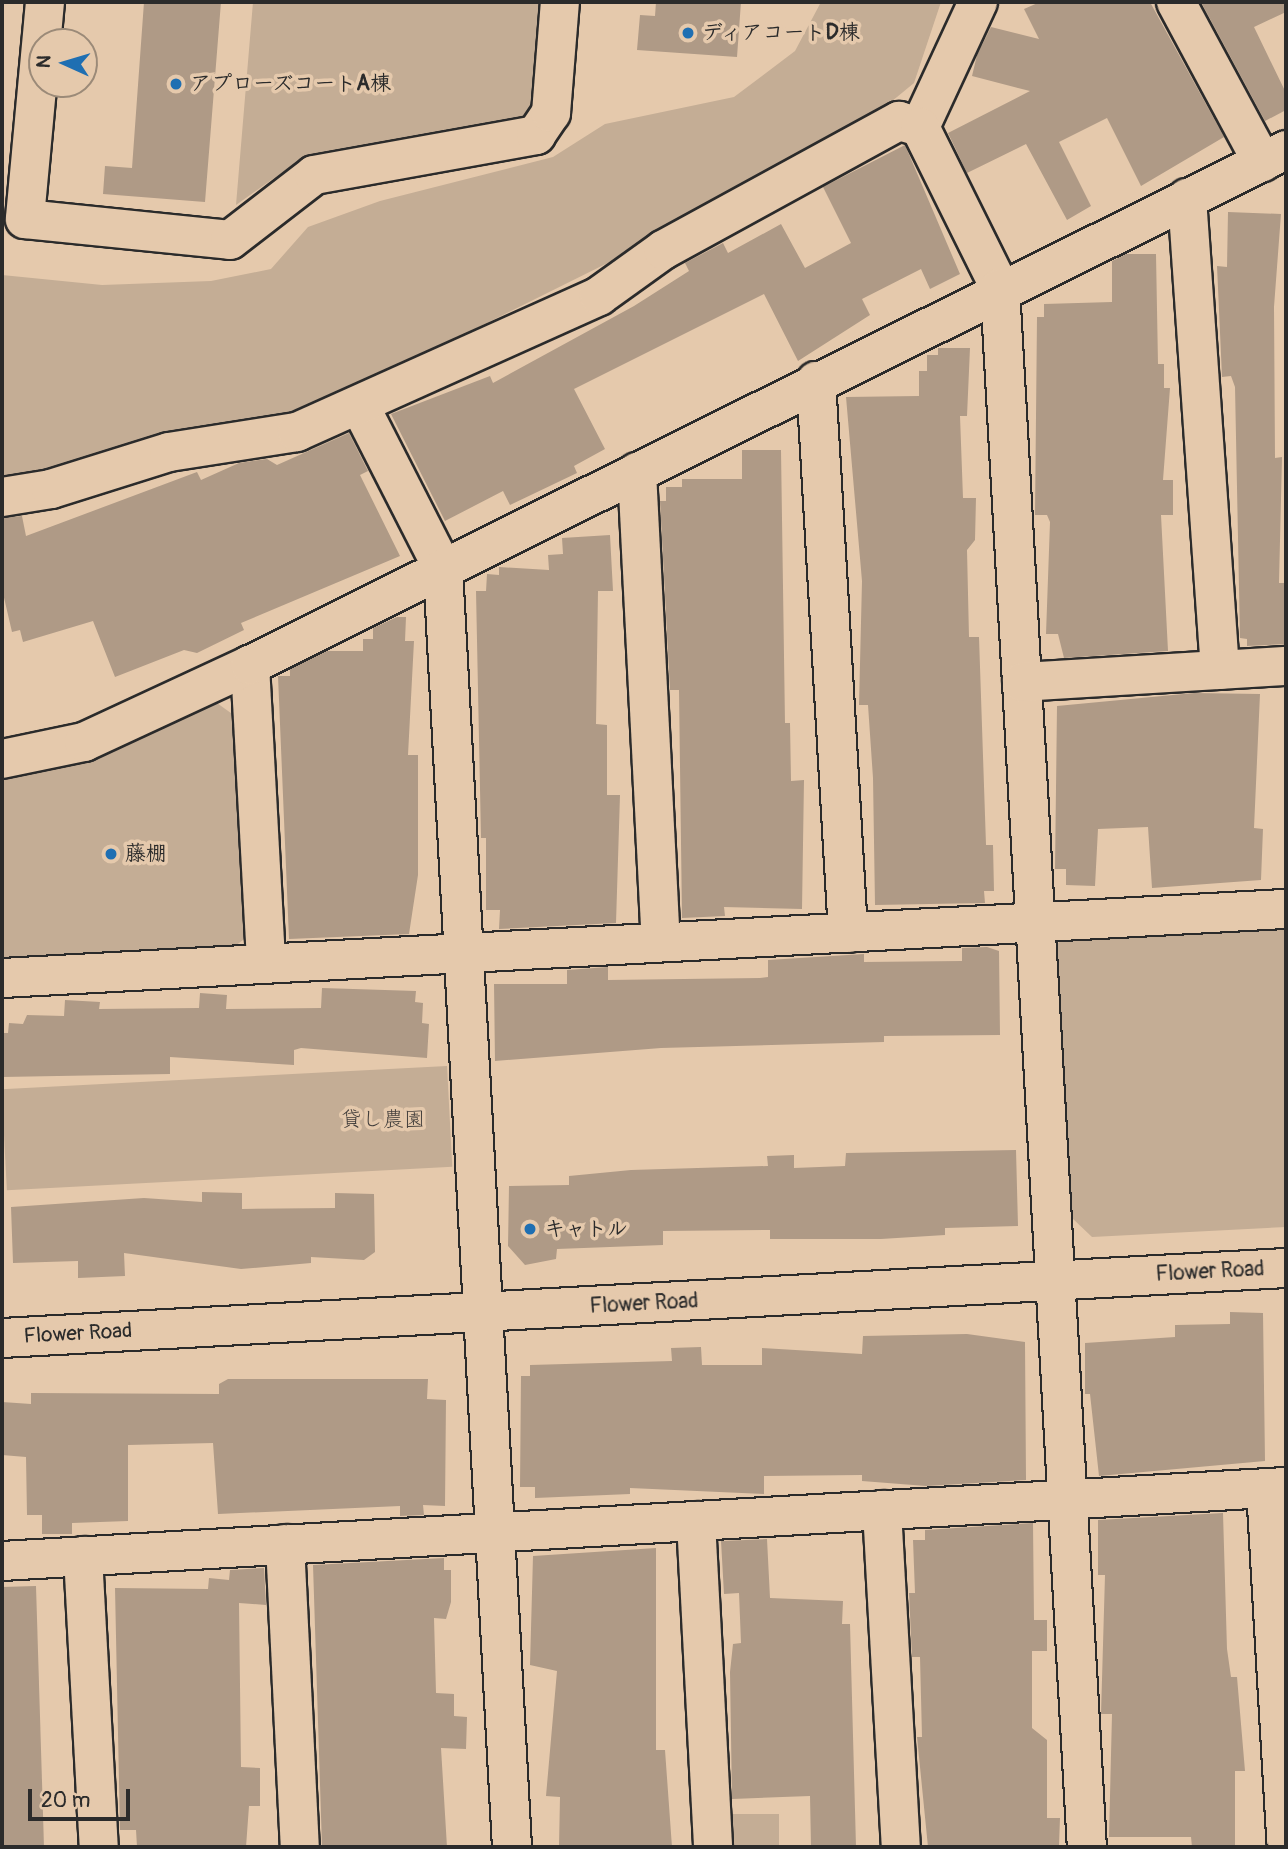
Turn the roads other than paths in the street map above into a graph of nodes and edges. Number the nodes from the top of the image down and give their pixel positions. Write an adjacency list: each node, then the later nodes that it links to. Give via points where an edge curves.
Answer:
1 (45, 2): 2 (street, via 25,219 230,240 314,175 536,135 551,113)
2 (560, 2)
3 (978, 2): 5 (street)
4 (1176, 2): 6 (street)
5 (920, 127): 8 (street); 10 (street, via 899,121 663,250 599,296)
6 (1274, 156): 7 (street)
7 (1187, 198): 8 (street); 16 (street)
8 (1000, 288): 9 (street); 17 (street)
9 (816, 381): 11 (street); 21 (street)
10 (360, 406): 12 (street, via 297,432 169,452 51,489); 13 (street)
11 (637, 472): 13 (street); 22 (street)
12 (2, 497)
13 (443, 569): 14 (street); 23 (street)
14 (250, 665): 18 (street, via 83,741); 24 (street)
15 (1286, 666): 16 (street)
16 (1220, 670): 17 (street)
17 (1022, 681): 20 (street)
18 (2, 759)
19 (1286, 909): 20 (street)
20 (1036, 923): 21 (street); 27 (street)
21 (848, 933): 22 (street)
22 (661, 941): 23 (street)
23 (464, 956): 24 (street); 28 (street)
24 (266, 962): 25 (street)
25 (2, 978)
26 (1286, 1268): 27 (street, Flower Road)
27 (1056, 1281): 28 (street, Flower Road); 31 (street)
28 (483, 1314): 29 (street, Flower Road); 34 (street)
29 (2, 1338)
30 (1276, 1487): 31 (street); 38 (street)
31 (1068, 1499): 32 (street); 44 (street)
32 (882, 1510): 33 (street); 43 (street)
33 (696, 1521): 34 (street); 42 (street)
34 (495, 1532): 35 (street); 41 (street)
35 (285, 1544): 36 (street); 40 (street)
36 (83, 1556): 37 (street); 39 (street)
37 (2, 1561)
38 (1286, 1840)
39 (99, 1847)
40 (300, 1847)
41 (512, 1847)
42 (713, 1847)
43 (901, 1847)
44 (1087, 1847)

